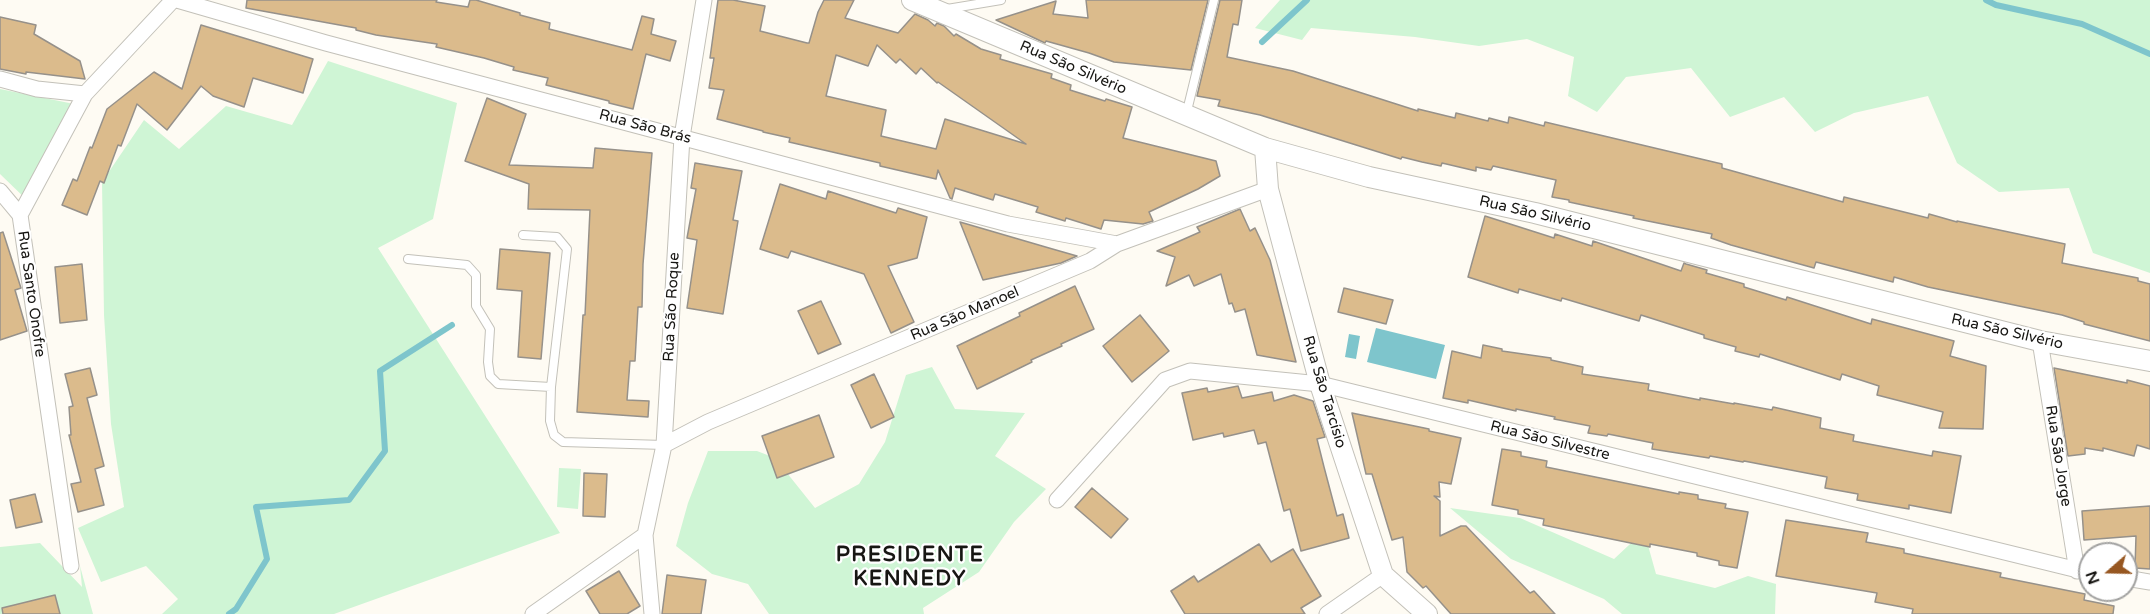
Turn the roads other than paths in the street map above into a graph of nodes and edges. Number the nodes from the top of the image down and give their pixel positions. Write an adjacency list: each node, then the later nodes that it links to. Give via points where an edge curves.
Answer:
1 (175, 0): 8 (street, Rua Santo Onofre); 10 (street, Rua São Brás)
2 (704, 0): 10 (street, Rua São Roque)
3 (912, 0): 6 (street, Rua São Silvério)
4 (1001, 0): 6 (lane)
5 (1214, 0): 9 (lane)
6 (939, 10): 9 (street, Rua São Silvério)
7 (0, 79): 8 (street, via 38,89)
8 (85, 94): 14 (street, Rua Santo Onofre)
9 (1185, 116): 11 (street, Rua São Silvério)
10 (682, 137): 16 (street, Rua São Brás, via 1008,224); 22 (street, Rua São Roque)
11 (1265, 148): 12 (street, Rua São Tarcísio); 18 (street, Rua São Silvério, via 1369,177 1535,213)
12 (1268, 189): 16 (street, Rua São Manoel); 20 (street, Rua São Tarcísio)
13 (0, 191): 14 (street)
14 (20, 215): 26 (street, Rua Santo Onofre)
15 (523, 235): 21 (lane, via 557,237 567,249)
16 (1117, 244): 22 (street, Rua São Manoel, via 1090,261 708,422)
17 (408, 259): 21 (lane, via 467,265 476,275 476,306 490,329 490,376 498,384)
18 (2040, 341): 19 (street, Rua São Silvério); 25 (street, Rua São Jorge)
19 (2150, 362)
20 (1320, 384): 23 (street, Rua São Silvestre, via 1190,371 1165,380); 27 (street, Rua São Silvestre); 28 (street, Rua São Tarcísio)
21 (551, 387): 22 (lane, via 550,421 554,435 563,442)
22 (664, 445): 24 (street, Rua São Roque)
23 (1057, 500)
24 (645, 535): 29 (street); 30 (street, Rua São Roque)
25 (2078, 542)
26 (71, 566)
27 (2078, 571)
28 (1383, 575): 31 (street); 32 (street)
29 (533, 614)
30 (652, 614)
31 (1327, 614)
32 (1427, 614)

